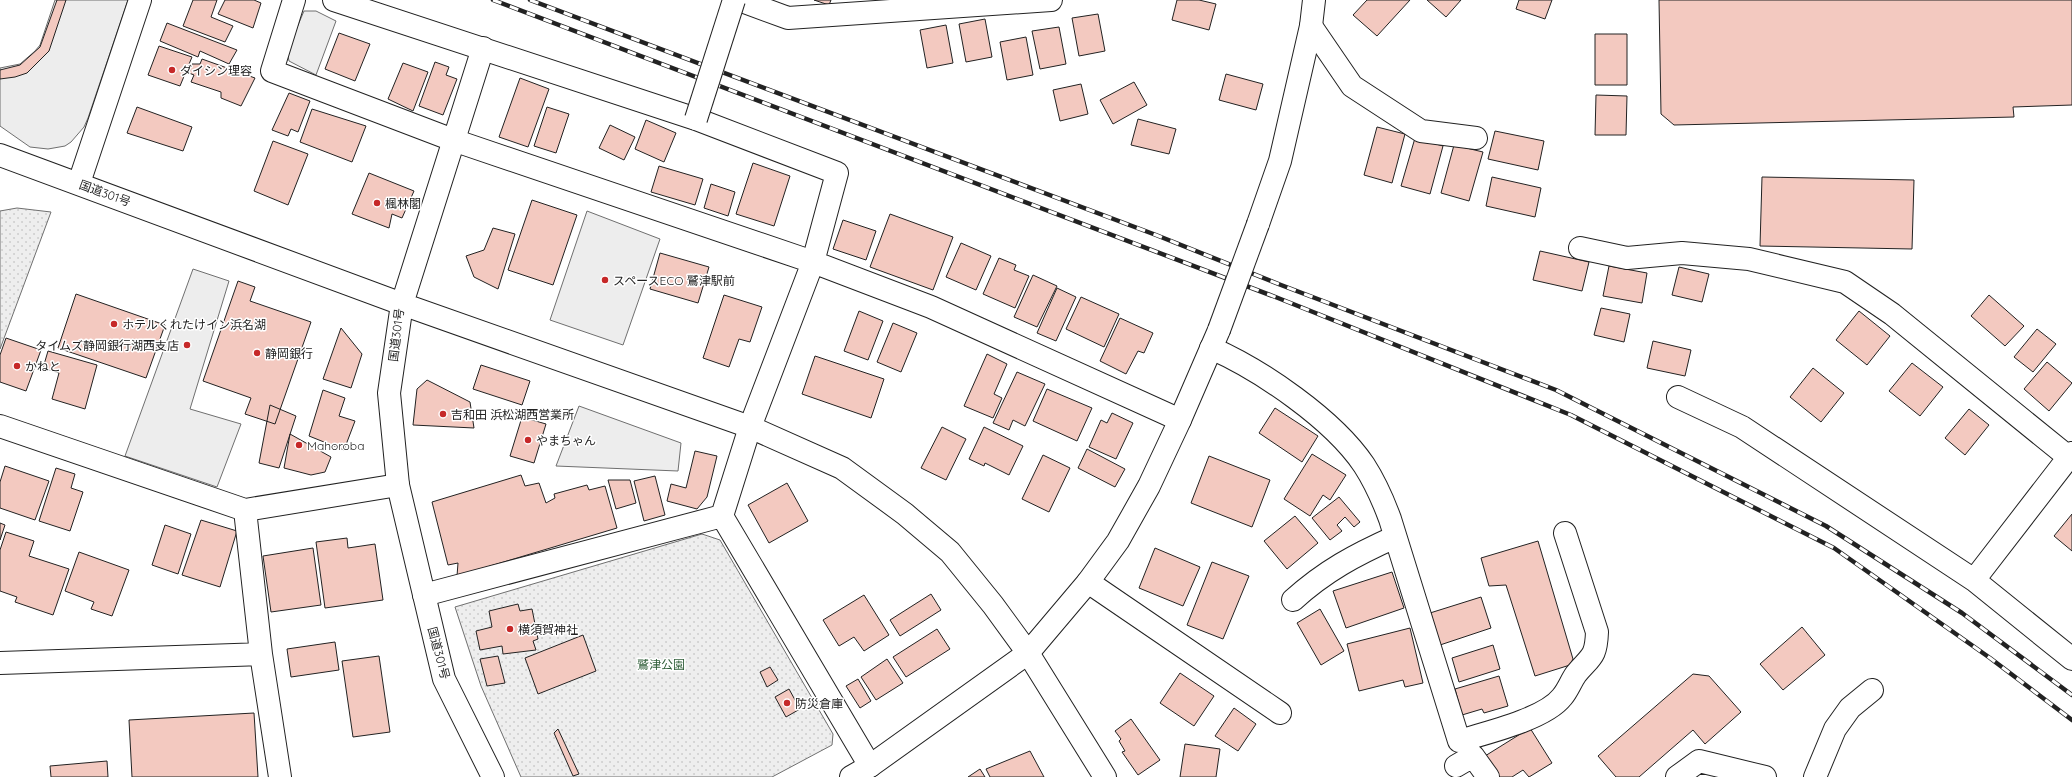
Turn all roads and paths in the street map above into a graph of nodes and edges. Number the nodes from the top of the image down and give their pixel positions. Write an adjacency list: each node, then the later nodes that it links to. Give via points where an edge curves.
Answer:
1 (140, 0): 14 (main road)
2 (294, 0): 12 (main road, via 272,71)
3 (334, 0): 9 (main road)
4 (734, 0): 10 (main road, bridge)
5 (739, 0): 6 (main road, via 788,18)
6 (1051, 0)
7 (1314, 0): 8 (main road)
8 (1311, 26): 11 (main road, via 1352,86 1421,131); 18 (main road, bridge, via 1280,161)
9 (483, 48): 10 (main road); 12 (main road)
10 (696, 119): 16 (main road, via 837,173)
11 (1476, 138)
12 (452, 140): 16 (main road); 17 (main road)
13 (0, 155): 14 (main road, 国道301号)
14 (79, 183): 17 (main road, 国道301号)
15 (1580, 248): 23 (main road, via 1627,258 1682,253 1749,259 1845,282 1892,314)
16 (813, 262): 20 (main road, via 931,307); 22 (main road)
17 (402, 304): 22 (main road); 24 (main road, 国道301号, via 388,393)
18 (1215, 339): 20 (main road); 28 (main road, via 1233,358 1304,405 1345,441 1375,483)
19 (1678, 397): 29 (main road, via 1742,427)
20 (1180, 420): 30 (main road, via 1149,486 1118,541)
21 (0, 426): 25 (main road)
22 (750, 427): 26 (main road); 33 (main road, via 842,468 904,514 950,552)
23 (2071, 456): 29 (main road)
24 (398, 485): 25 (main road); 31 (main road, 国道301号)
25 (245, 510): 34 (main road)
26 (722, 516): 31 (main road); 39 (main road)
27 (1565, 533): 28 (main road, via 1597,632 1596,648 1590,661 1576,674 1562,698 1551,707 1515,724 1460,742)
28 (1395, 537): 32 (main road, via 1333,568)
29 (1974, 580): 35 (main road)
30 (1088, 582): 33 (main road); 38 (main road)
31 (424, 595): 42 (main road, 国道301号, via 444,679)
32 (1293, 600)
33 (1028, 653): 39 (main road); 44 (main road)
34 (261, 654): 36 (main road); 41 (main road)
35 (2072, 659)
36 (0, 663)
37 (1872, 690): 48 (main road, via 1850,708 1835,729)
38 (1280, 713)
39 (870, 766): 43 (main road)
40 (1456, 766): 45 (main road, via 1473,756)
41 (280, 777)
42 (493, 777)
43 (851, 777)
44 (1105, 777)
45 (1488, 777)
46 (1677, 777): 47 (main road, via 1699,761)
47 (1766, 777)
48 (1815, 777)

